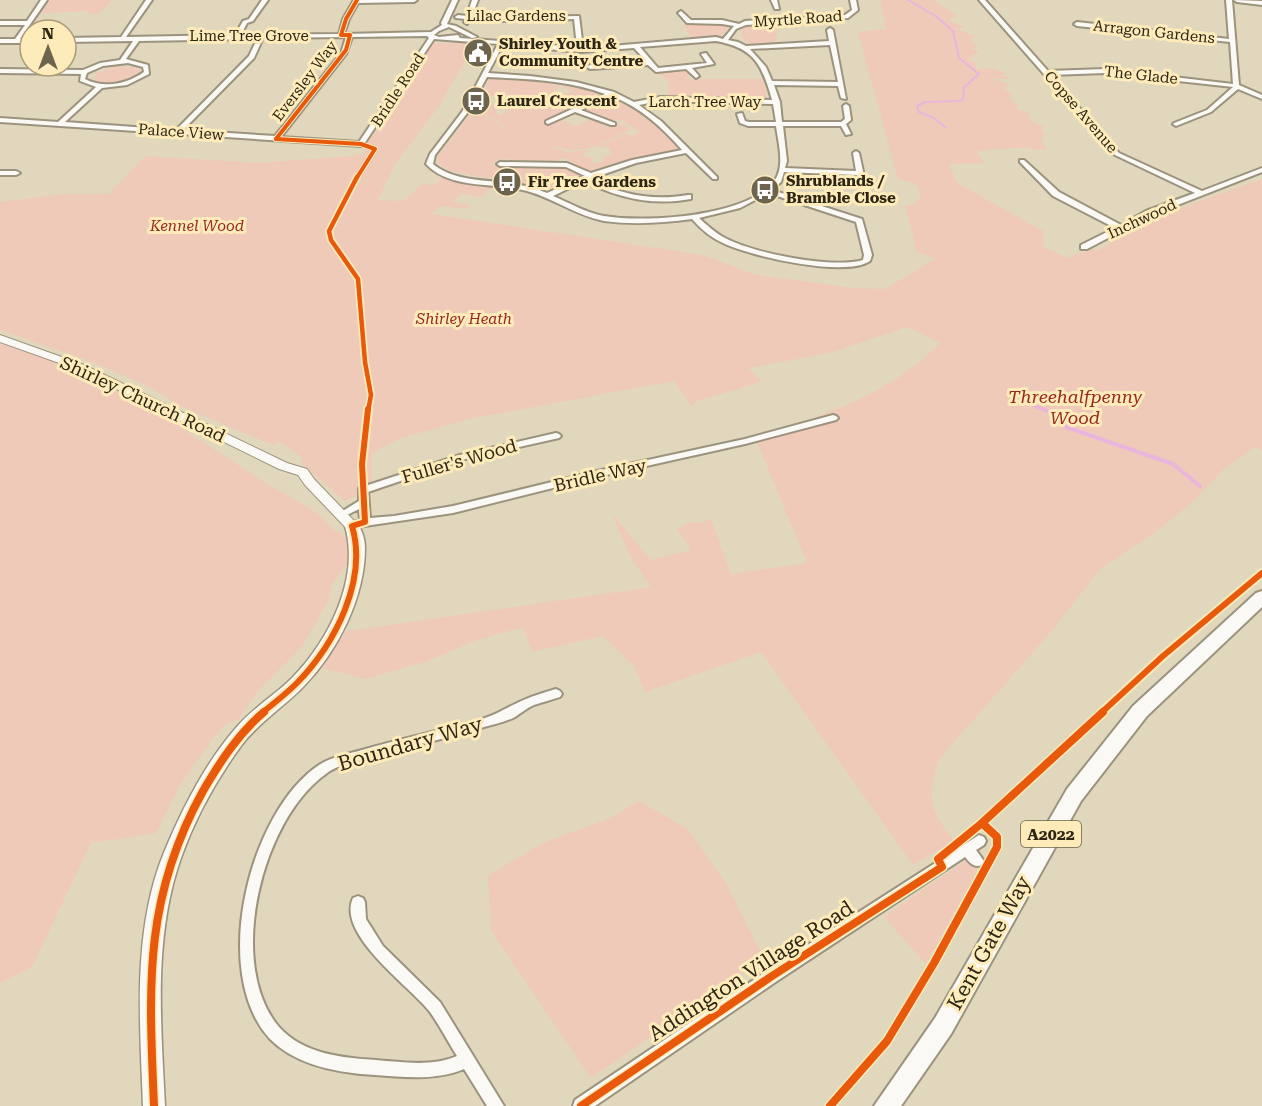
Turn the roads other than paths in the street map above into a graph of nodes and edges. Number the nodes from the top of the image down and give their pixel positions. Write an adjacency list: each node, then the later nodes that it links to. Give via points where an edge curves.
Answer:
1 (44, 0): 20 (street)
2 (149, 0): 34 (street)
3 (414, 0): 11 (street)
4 (455, 0): 26 (street, via 444,23)
5 (475, 0): 19 (street)
6 (774, 0): 15 (street)
7 (853, 0): 25 (street, Myrtle Road, via 855,9 840,18)
8 (982, 0): 55 (street, Copse Avenue)
9 (1229, 0): 42 (street)
10 (1237, 0): 14 (street)
11 (356, 1): 29 (street)
12 (255, 3): 13 (street); 21 (street, via 242,20)
13 (263, 3): 21 (street)
14 (1262, 3)
15 (777, 8)
16 (460, 9): 18 (street)
17 (681, 13): 25 (street, Myrtle Road, via 688,22)
18 (458, 17): 19 (street, Lilac Gardens); 26 (street)
19 (469, 17): 28 (street); 47 (street, Lilac Gardens, via 577,17)
20 (33, 18)
21 (245, 22): 31 (street)
22 (0, 23): 23 (street)
23 (18, 23)
24 (1077, 24): 42 (street, Arragon Gardens)
25 (738, 25): 39 (street, Myrtle Road)
26 (449, 27): 28 (street); 32 (street, Bridle Road)
27 (830, 30): 43 (street)
28 (462, 31): 36 (street); 41 (street)
29 (341, 35): 30 (street, Lime Tree Grove); 33 (street, Lime Tree Grove)
30 (350, 35): 32 (street, Lime Tree Grove); 79 (street, Eversley Way, via 344,53)
31 (238, 36): 33 (street, Lime Tree Grove); 35 (street, Lime Tree Grove)
32 (432, 36): 36 (street, Bridle Road); 80 (street, Bridle Road)
33 (261, 37): 77 (street, via 252,57)
34 (123, 38): 35 (street, Lime Tree Grove); 38 (street, Lime Tree Grove)
35 (138, 38): 49 (street)
36 (454, 39): 41 (street, Bridle Road)
37 (17, 40): 40 (street)
38 (78, 40)
39 (725, 40): 45 (street); 46 (street)
40 (0, 41)
41 (482, 41): 44 (street)
42 (1232, 41): 61 (street)
43 (832, 43): 46 (street); 59 (street)
44 (501, 44): 47 (street); 56 (street)
45 (636, 46): 47 (street); 50 (street)
46 (746, 48): 58 (street)
47 (580, 50)
48 (704, 54): 52 (street, via 711,64)
49 (122, 61): 54 (street); 60 (street, via 143,64 148,71 135,81)
50 (648, 63): 51 (street); 52 (street, via 656,70)
51 (590, 67)
52 (688, 67): 57 (street)
53 (0, 71): 54 (street)
54 (84, 72): 60 (street, via 82,80)
55 (1046, 73): 61 (street, The Glade, via 1105,71); 94 (street, Copse Avenue, via 1118,154)
56 (484, 75): 62 (street, via 562,81); 95 (street, via 465,112 432,155 430,166 449,175)
57 (696, 76)
58 (772, 83): 59 (street); 65 (street)
59 (841, 84): 63 (street)
60 (101, 86): 72 (street)
61 (1237, 86): 64 (street, The Glade); 76 (street, via 1209,111)
62 (612, 93): 66 (street); 68 (street)
63 (844, 98)
64 (1262, 98)
65 (777, 102): 66 (street, Larch Tree Way, via 660,99); 74 (street)
66 (634, 104): 81 (street)
67 (846, 106): 75 (street, via 848,120)
68 (576, 110): 71 (street); 73 (street)
69 (740, 114): 74 (street, via 741,122 746,124)
70 (0, 120): 72 (street, Palace View)
71 (548, 122)
72 (59, 124): 77 (street, Palace View)
73 (613, 124)
74 (779, 124): 75 (street); 85 (street)
75 (843, 124): 78 (street)
76 (1176, 124)
77 (178, 132): 79 (street, Palace View)
78 (848, 134)
79 (276, 139): 80 (street, Palace View)
80 (363, 143)
81 (687, 151): 90 (street); 91 (street)
82 (856, 153): 89 (street)
83 (500, 164): 90 (street, via 567,165)
84 (1021, 164): 98 (street, via 1064,199)
85 (784, 170): 89 (street); 93 (street)
86 (1262, 170): 94 (street, Inchwood)
87 (0, 173): 88 (street)
88 (16, 173)
89 (860, 173): 92 (street)
90 (588, 177): 95 (street); 96 (street, via 611,193 628,197)
91 (715, 178)
92 (862, 185)
93 (768, 191): 97 (street); 97 (street, via 859,221 868,255 866,261 845,265 778,257 725,241)
94 (1201, 193): 98 (street, Inchwood)
95 (549, 195): 97 (street, via 588,214 609,219 655,222)
96 (688, 197)
97 (695, 218)
98 (1121, 228): 99 (street, Inchwood)
99 (1084, 247)
100 (0, 338): 104 (street, Shirley Church Road, via 80,367 283,466 292,478 309,482)
101 (833, 418): 104 (street, Bridle Way, via 763,440 419,517)
102 (556, 436): 103 (street, Fuller's Wood, via 463,458 363,490)
103 (364, 502): 104 (street); 104 (street)
104 (353, 521): 112 (main road, via 359,546 353,584 342,617 299,681 253,719 235,740 205,786 164,879 152,990)
105 (1262, 597): 115 (main road, Kent Gate Way / A2022, via 1140,711 1074,795 943,1026)
106 (556, 694): 111 (street, Boundary Way, via 503,717 388,747 322,770 286,810 257,870 244,934 247,966 253,995 274,1032 308,1057 348,1067 437,1068)
107 (980, 841): 108 (street, Addington Village Road)
108 (967, 850): 109 (street); 114 (street, Addington Village Road)
109 (977, 861)
110 (358, 902): 111 (street, via 359,920 378,951 435,1007)
111 (467, 1059): 113 (street)
112 (154, 1106)
113 (496, 1106)
114 (581, 1106)
115 (886, 1106)

